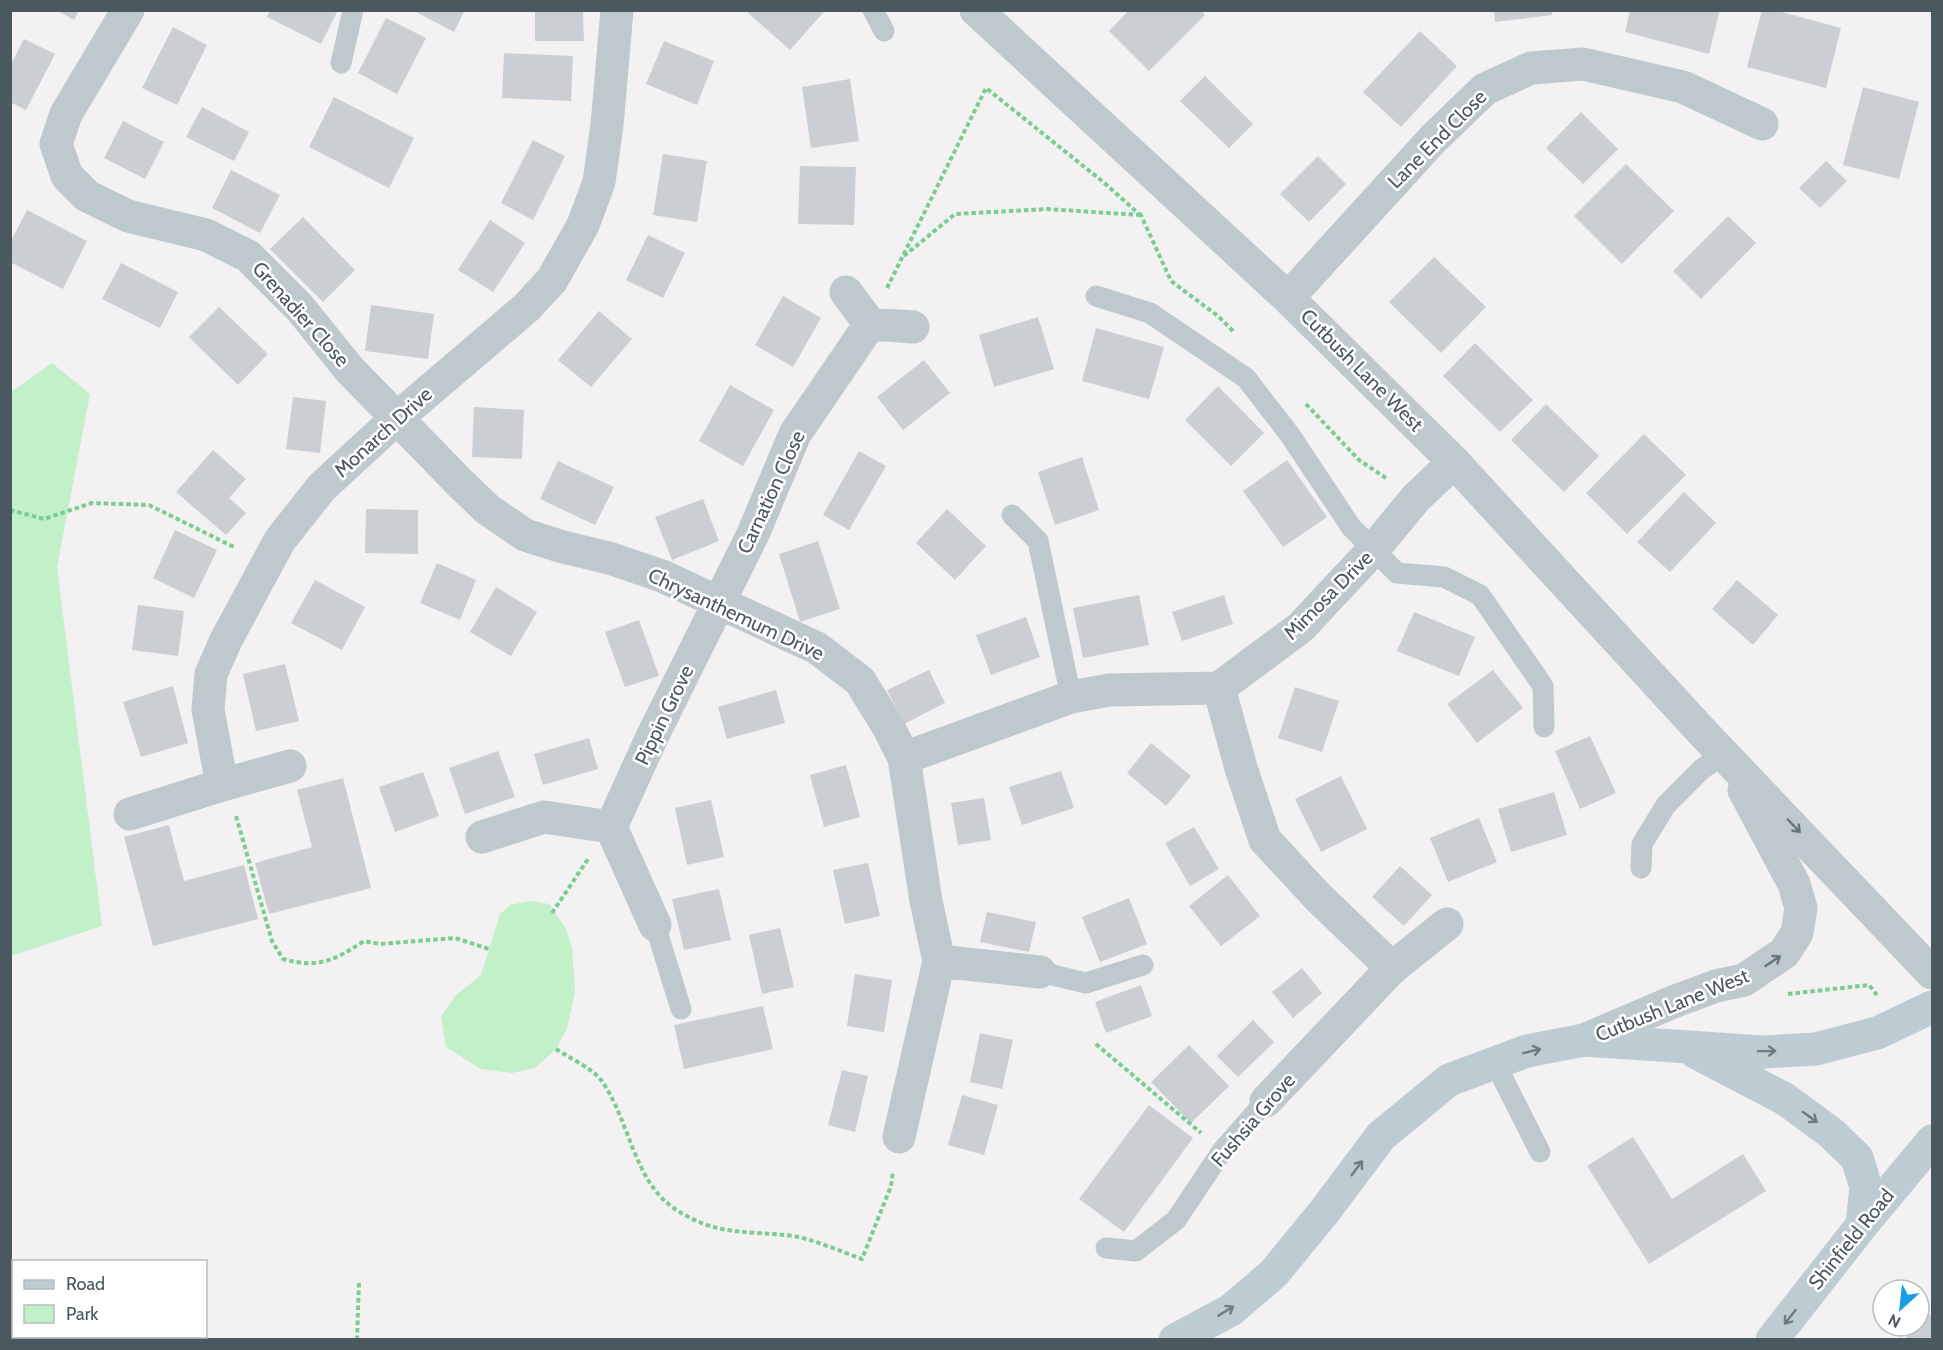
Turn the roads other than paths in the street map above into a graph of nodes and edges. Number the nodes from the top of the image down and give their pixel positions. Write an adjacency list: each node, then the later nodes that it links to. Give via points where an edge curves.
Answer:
1 (128, 10): 14 (street, Grenadier Close, via 66,114 56,144 67,176 87,196 128,216 206,235 249,256)
2 (353, 10): 7 (lane)
3 (616, 10): 14 (street, Monarch Drive, via 607,125 598,182 583,225 552,280 526,308)
4 (873, 10): 6 (lane)
5 (976, 10): 11 (street, Cutbush Lane West)
6 (884, 31)
7 (341, 63)
8 (1762, 124): 11 (street, Lane End Close, via 1683,87 1583,64 1531,68 1485,89 1432,139)
9 (846, 292): 12 (street)
10 (1096, 296): 17 (lane, via 1150,313 1246,378 1352,527)
11 (1288, 298): 15 (street, Cutbush Lane West)
12 (870, 324): 13 (street); 18 (street, Carnation Close, via 795,434 753,534)
13 (914, 327)
14 (397, 418): 18 (street, Chrysanthemum Drive, via 487,509 525,535 663,576); 25 (street, Monarch Drive, via 322,487 280,540 226,640 211,674 208,710)
15 (1454, 462): 17 (street, Mimosa Drive, via 1416,498); 22 (street, Cutbush Lane West)
16 (1012, 515): 20 (lane, via 1038,541)
17 (1373, 550): 19 (street, Mimosa Drive, via 1301,627); 21 (lane, via 1397,573 1444,577 1480,595 1542,686)
18 (718, 603): 23 (street, Chrysanthemum Drive, via 817,648 860,681); 27 (street, Pippin Grove)
19 (1219, 688): 20 (street, via 1109,690); 34 (street, via 1265,840)
20 (1071, 697): 23 (street)
21 (1544, 727)
22 (1724, 754): 29 (lane, via 1702,769 1666,805 1642,844); 36 (street, Cutbush Lane West, one-way to 36); 39 (street, Cutbush Lane West, one-way to 22, via 1673,1002 1744,980 1784,953 1797,933 1801,908 1794,884)
23 (904, 758): 32 (street, Chrysanthemum Drive)
24 (290, 765): 25 (street)
25 (224, 784): 26 (street)
26 (130, 814)
27 (611, 827): 28 (street, via 544,817); 31 (street)
28 (482, 837)
29 (1641, 868)
30 (1447, 924): 34 (street, Fushsia Grove)
31 (655, 925): 38 (lane)
32 (939, 961): 35 (street); 43 (street, Chrysanthemum Drive)
33 (1143, 965): 35 (lane, via 1086,983)
34 (1392, 968): 42 (street, Fushsia Grove)
35 (1040, 972)
36 (1932, 973)
37 (1932, 1007): 40 (main road, one-way to 37, via 1763,1052 1816,1049 1877,1033)
38 (681, 1009)
39 (1584, 1040): 40 (main road); 41 (main road, one-way to 39, via 1527,1051)
40 (1686, 1047): 46 (main road, one-way to 46, via 1785,1099 1857,1158 1866,1187)
41 (1495, 1063): 45 (lane); 48 (main road, one-way to 41, via 1230,1310 1274,1273 1381,1136 1449,1080)
42 (1266, 1101): 47 (lane, Fushsia Grove, via 1222,1151 1176,1220 1136,1251)
43 (899, 1137)
44 (1932, 1141): 46 (main road, Shinfield Road)
45 (1540, 1152)
46 (1862, 1225): 49 (main road, Shinfield Road, one-way to 49)
47 (1106, 1248)
48 (1175, 1340)
49 (1772, 1340)

